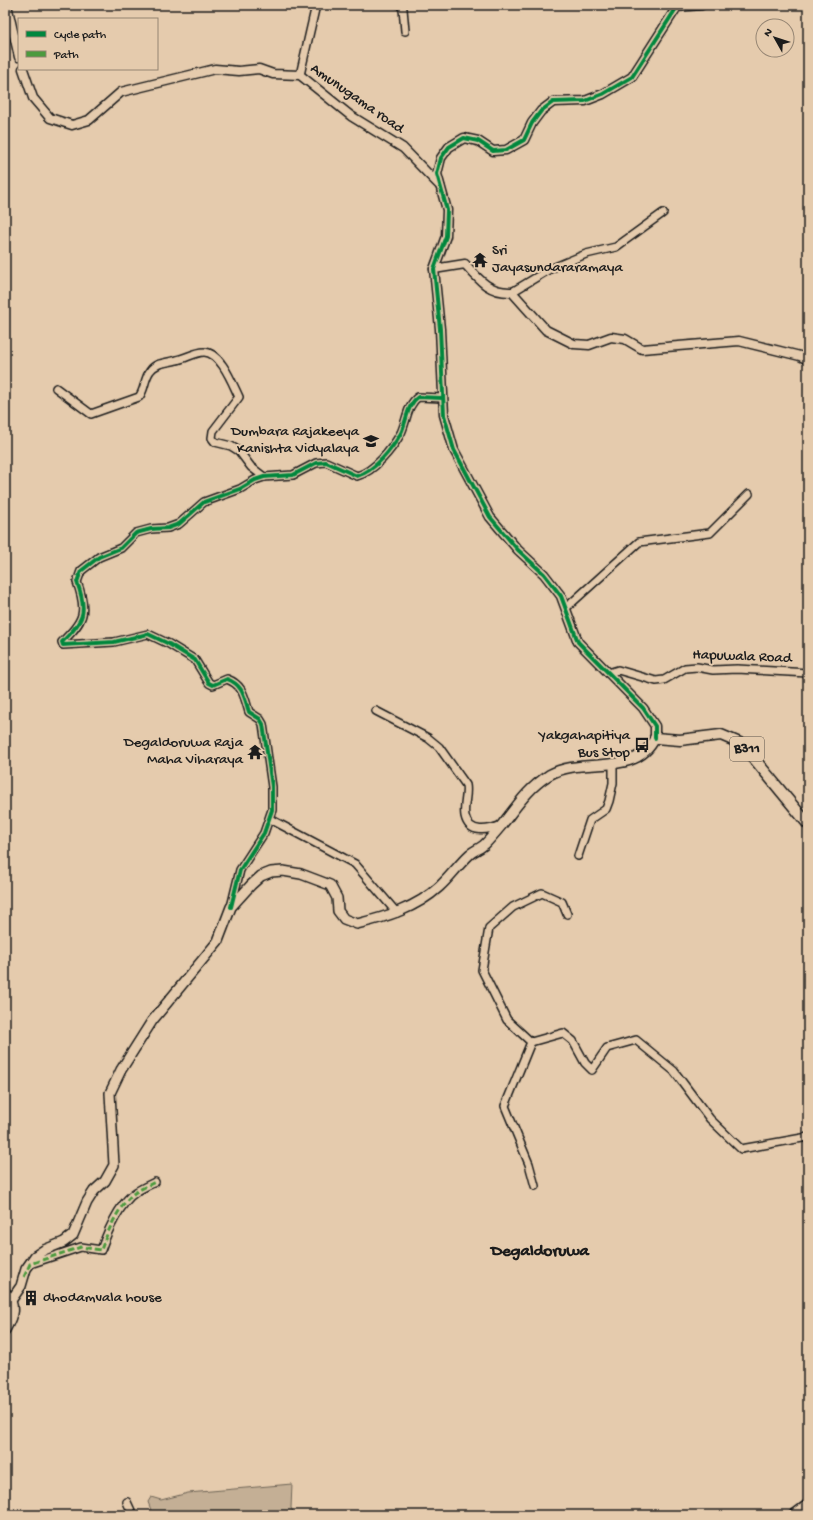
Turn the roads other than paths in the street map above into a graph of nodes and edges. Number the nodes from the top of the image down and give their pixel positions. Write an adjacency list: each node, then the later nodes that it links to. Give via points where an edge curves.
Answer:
1 (7, 5): 6 (street)
2 (316, 5): 8 (street)
3 (400, 5): 5 (street, via 403,9)
4 (702, 5): 9 (street, via 677,7 632,77 585,101 553,102 541,111 524,140 506,150 493,151 478,141 464,138 449,147 440,158 437,174)
5 (405, 31)
6 (18, 53)
7 (23, 70): 8 (street, Amunugama road, via 33,98 50,118 72,125 89,120 121,92 216,69 259,70 273,74)
8 (300, 75): 9 (street, Amunugama road, via 351,116 403,148)
9 (440, 186): 11 (street, via 446,210 446,236)
10 (663, 213): 12 (street, via 616,247 586,254 550,269)
11 (434, 269): 12 (street, via 465,264 490,288 500,293); 15 (street, via 440,329)
12 (512, 292): 13 (street, via 546,330 574,344 589,345 611,337 625,339 642,349 739,341)
13 (808, 360)
14 (56, 388): 16 (street, via 91,414 139,396 150,371 159,364 203,352 208,353 225,369 239,397 213,431 212,438 215,442 239,451 250,467)
15 (442, 398): 16 (street, via 418,396 412,401 401,432 382,458 365,474 357,476 326,462 316,462 293,475); 18 (street, via 454,450 490,517 518,550 544,574 561,596)
16 (264, 477): 24 (street, via 204,502 179,524 136,533 121,548 99,557 81,571 77,582 82,595 83,616 62,642 63,645 114,642 148,634 195,660 208,683 213,685 227,679 235,682 243,690 249,712 263,724 272,787)
17 (749, 494): 18 (street, via 710,533 639,542)
18 (566, 608): 19 (street, via 578,642)
19 (608, 673): 20 (street, Hapuwala Road, via 618,670 656,680 664,680 685,668 697,667 713,670); 22 (street, via 650,716 655,726)
20 (808, 673)
21 (376, 711): 26 (street, via 428,738 439,747 466,785 465,816 470,826 481,831)
22 (656, 738): 23 (main road, via 640,757); 25 (main road, B311, via 680,740 721,735 742,744)
23 (613, 764): 26 (main road, via 569,768 550,775 523,796); 27 (street, via 609,802 606,809 590,820)
24 (270, 819): 28 (street, via 240,870); 29 (street, via 355,864)
25 (808, 824)
26 (502, 825): 29 (main road, via 484,844 470,853 429,896)
27 (578, 856)
28 (231, 908): 29 (main road, via 261,876 283,871 301,874 330,885 337,898 338,911 352,923 357,924); 35 (main road, via 218,941 152,1021 121,1070 110,1093 114,1165 105,1181 86,1202 73,1234 64,1242 44,1250)
29 (397, 913)
30 (567, 914): 31 (street, via 562,902 542,893 512,907 489,928 482,970 507,1020)
31 (531, 1042): 32 (street, via 563,1033 573,1040 585,1063 592,1070 607,1048 636,1040 674,1072 710,1119 741,1150); 34 (street, via 505,1106)
32 (808, 1137)
33 (155, 1182): 35 (street, via 135,1192 125,1201 101,1250 82,1247)
34 (536, 1186)
35 (30, 1264): 37 (main road)
36 (5, 1292): 37 (main road)
37 (10, 1304): 38 (main road, via 12,1318)
38 (5, 1330)
39 (127, 1502): 41 (street)
40 (808, 1503): 42 (street)
41 (133, 1515)
42 (792, 1515)

